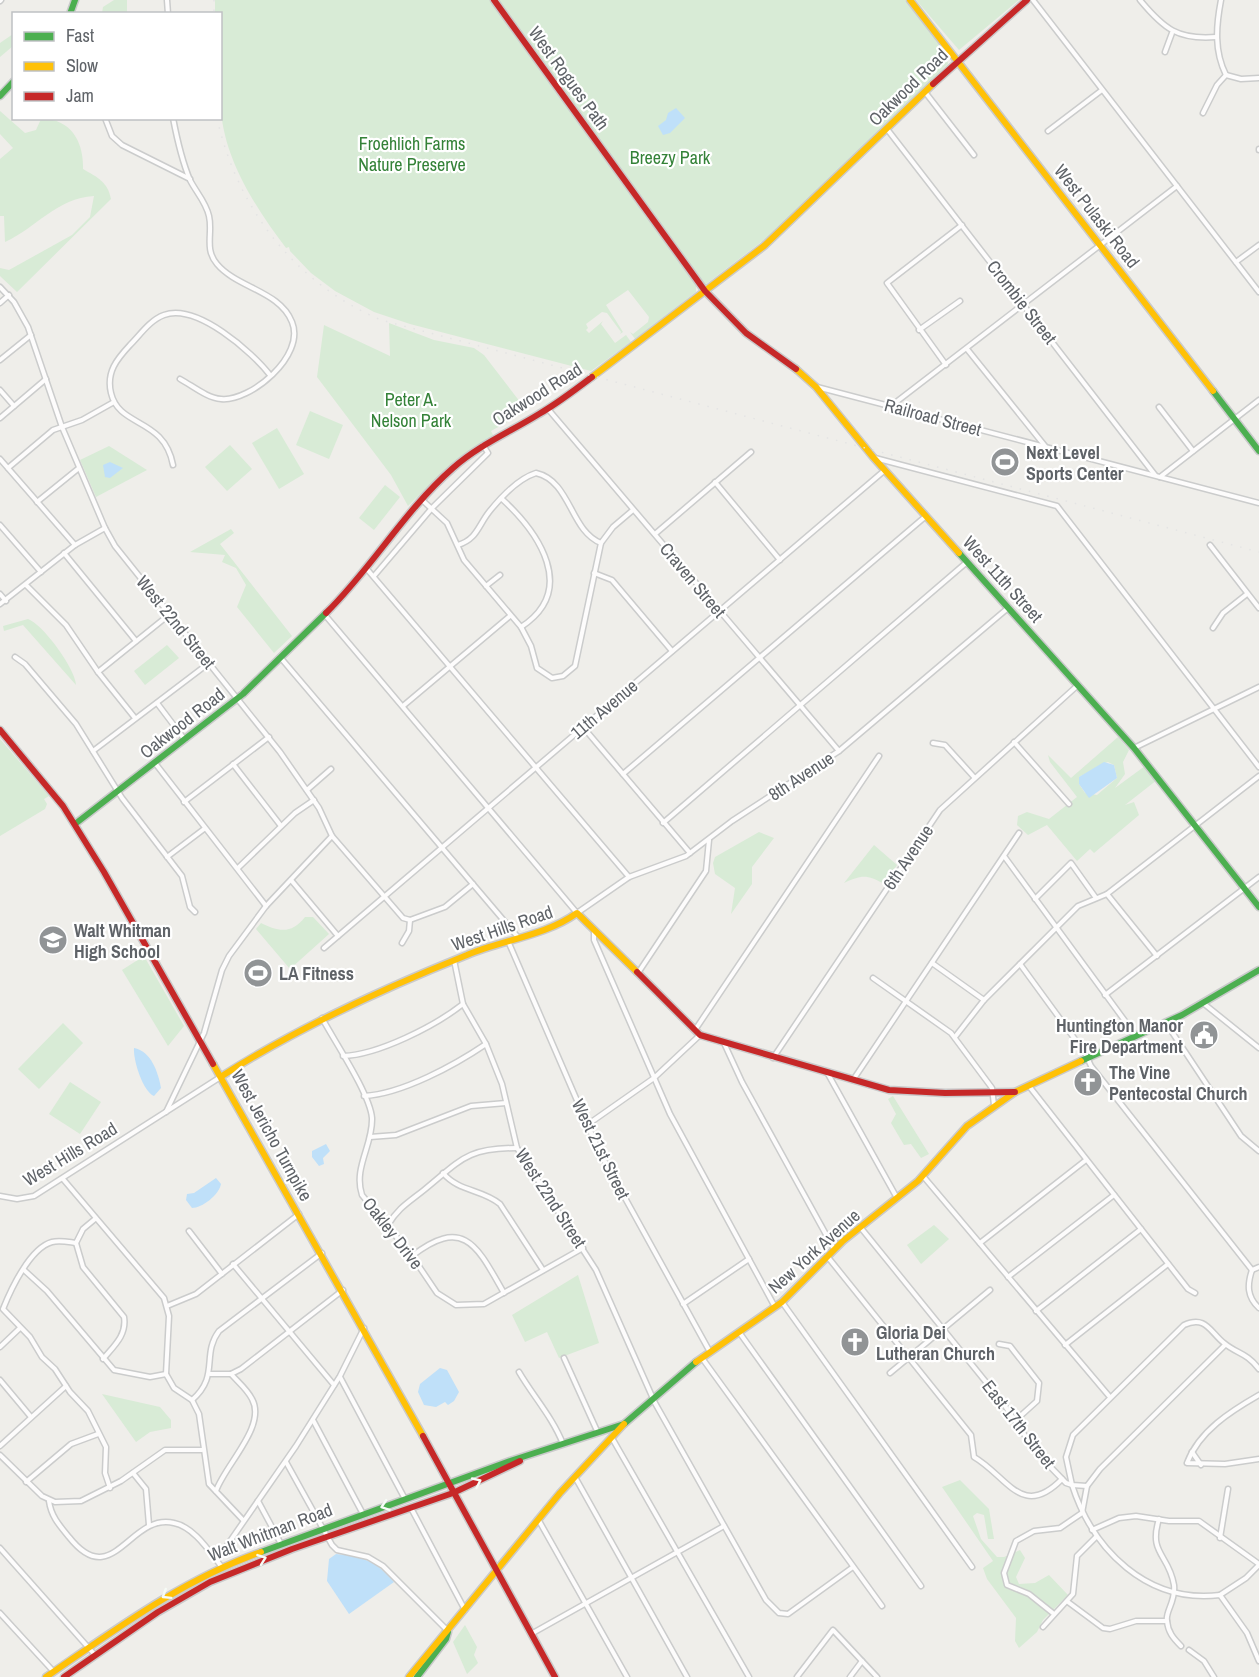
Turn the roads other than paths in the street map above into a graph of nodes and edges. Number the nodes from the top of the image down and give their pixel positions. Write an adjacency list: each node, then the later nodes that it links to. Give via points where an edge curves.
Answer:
1 (494, 0): 30 (main road, West Rogues Path)
2 (910, 0): 10 (main road, West Pulaski Road)
3 (1027, 0): 10 (main road, Oakwood Road)
4 (1033, 0): 14 (street)
5 (1140, 0): 7 (street)
6 (1221, 0): 8 (street)
7 (1172, 32): 8 (street, via 1191,38); 9 (street)
8 (1216, 37): 11 (street)
9 (1166, 52)
10 (957, 60): 15 (main road, Oakwood Road); 26 (main road, West Pulaski Road)
11 (1226, 75): 12 (street); 17 (street)
12 (1259, 78)
13 (12, 83): 16 (main road)
14 (1102, 90): 21 (street); 24 (street)
15 (926, 92): 20 (main road, Oakwood Road); 22 (street)
16 (0, 96)
17 (1203, 113)
18 (106, 120): 23 (street, via 108,130 122,145)
19 (174, 120): 23 (street)
20 (887, 129): 25 (street, Crombie Street); 30 (main road, Oakwood Road, via 776,236)
21 (1048, 131)
22 (974, 155)
23 (190, 179): 41 (street, via 207,208 209,246 217,264 280,304 293,324 291,354)
24 (1177, 186): 26 (street); 28 (street)
25 (962, 225): 35 (street, Crombie Street); 36 (street, via 887,283)
26 (1100, 245): 35 (street); 53 (main road, West Pulaski Road)
27 (1259, 245): 28 (street)
28 (1236, 262): 31 (street)
29 (0, 287): 32 (street, West 22nd Street)
30 (705, 291): 44 (main road, West 11th Street, via 746,333); 51 (main road, Oakwood Road)
31 (1259, 292)
32 (9, 295): 34 (street); 37 (street, West 22nd Street)
33 (960, 301): 36 (street)
34 (0, 303)
35 (1024, 304): 38 (street); 66 (street, Crombie Street)
36 (919, 330): 40 (street)
37 (31, 335): 39 (street); 42 (street, West 22nd Street)
38 (967, 349): 40 (street); 56 (street)
39 (0, 360)
40 (946, 365): 49 (street)
41 (270, 375): 43 (street, via 239,396 222,400); 47 (street, via 248,349 196,318 174,313 150,324 113,364 109,383)
42 (46, 378): 48 (street); 54 (street, West 22nd Street)
43 (180, 379)
44 (816, 387): 49 (street, Railroad Street); 60 (main road, West 11th Street)
45 (0, 390): 48 (street)
46 (1259, 400): 53 (street)
47 (114, 402): 54 (street); 62 (street, via 164,440)
48 (14, 406): 52 (street)
49 (891, 406): 56 (street, Railroad Street)
50 (1159, 407): 57 (street)
51 (548, 409): 55 (main road, Oakwood Road); 73 (street, Craven Street)
52 (0, 418)
53 (1235, 419): 57 (street); 58 (main road, West Pulaski Road)
54 (62, 427): 63 (street, via 53,430); 64 (street, West 22nd Street)
55 (483, 445): 68 (main road, Oakwood Road); 72 (street, via 488,453)
56 (1045, 447): 66 (street, Railroad Street)
57 (1193, 451): 66 (street)
58 (1259, 451)
59 (751, 452): 67 (street)
60 (873, 457): 65 (main road, West 11th Street); 118 (street, via 1057,506)
61 (0, 459): 63 (street)
62 (173, 465)
63 (8, 468): 70 (street)
64 (79, 468): 70 (street); 76 (street, West 22nd Street)
65 (885, 470): 74 (main road, West 11th Street); 83 (street, 11th Avenue)
66 (1158, 476): 71 (street, Railroad Street)
67 (715, 482): 77 (street); 83 (street)
68 (421, 498): 72 (street); 85 (main road, Oakwood Road)
69 (502, 499): 78 (street, via 519,481 541,474 568,501 587,534); 80 (street, via 475,536); 102 (street, via 533,532 549,570 542,608)
70 (38, 502): 79 (street)
71 (1259, 503)
72 (432, 508): 80 (street, via 452,530); 89 (street)
73 (633, 510): 77 (street, Craven Street); 78 (street)
74 (926, 516): 84 (main road, West 11th Street); 108 (street)
75 (0, 525): 86 (street)
76 (105, 528): 79 (street); 99 (street, West 22nd Street)
77 (654, 534): 98 (street, Craven Street)
78 (601, 543): 87 (street)
79 (75, 545): 82 (street)
80 (458, 545): 91 (street, via 464,560)
81 (1210, 545): 93 (street)
82 (64, 553): 86 (street); 104 (street)
83 (780, 560): 98 (street, 11th Avenue)
84 (967, 562): 96 (main road, West 11th Street); 116 (street)
85 (366, 568): 89 (street); 100 (main road, Oakwood Road)
86 (41, 572): 90 (street)
87 (594, 573): 102 (street, via 575,666 558,678 541,673); 105 (street, via 612,580)
88 (500, 575): 91 (street)
89 (374, 576): 110 (street)
90 (26, 585): 94 (street); 111 (street, via 66,624)
91 (486, 586): 101 (street)
92 (0, 594): 94 (street)
93 (1247, 594): 97 (street); 103 (street, via 1223,613)
94 (6, 601): 95 (street)
95 (0, 604)
96 (1008, 608): 112 (main road, West 11th Street); 128 (street, 8th Avenue)
97 (1259, 608)
98 (719, 611): 105 (street, 11th Avenue); 108 (street, Craven Street)
99 (170, 614): 104 (street); 109 (street, West 22nd Street)
100 (325, 615): 107 (main road, Oakwood Road); 117 (street)
101 (510, 616): 102 (street); 110 (street)
102 (521, 627)
103 (1213, 628)
104 (136, 641): 111 (street)
105 (672, 651): 120 (street, 11th Avenue)
106 (15, 657): 127 (street, via 66,711)
107 (280, 657): 114 (main road, Oakwood Road); 152 (street)
108 (759, 658): 116 (street, Craven Street); 135 (street)
109 (209, 663): 114 (street, West 22nd Street); 115 (street)
110 (450, 666): 117 (street); 132 (street)
111 (98, 672): 119 (street)
112 (1078, 685): 124 (street, 6th Avenue); 126 (main road, West 11th Street)
113 (1259, 687): 118 (street)
114 (239, 697): 122 (street, West 22nd Street); 123 (main road, Oakwood Road)
115 (157, 703): 119 (street); 123 (street)
116 (799, 705): 128 (street, Craven Street); 144 (street)
117 (403, 706): 143 (street)
118 (1216, 710): 126 (street); 133 (street)
119 (135, 718): 127 (street)
120 (583, 727): 132 (street, 11th Avenue); 135 (street)
121 (0, 730): 145 (main road, West Jericho Turnpike)
122 (268, 737): 131 (street); 138 (street, West 22nd Street)
123 (185, 741): 130 (main road, Oakwood Road)
124 (1014, 742): 137 (street, 6th Avenue); 142 (street)
125 (933, 743): 137 (street, via 945,745)
126 (1134, 748): 147 (main road, West 11th Street)
127 (93, 751): 139 (street)
128 (839, 751): 151 (street, 8th Avenue)
129 (879, 756): 192 (street)
130 (155, 763): 139 (main road, Oakwood Road); 141 (street)
131 (233, 764): 141 (street); 146 (street)
132 (535, 767): 143 (street, 11th Avenue); 157 (street)
133 (1259, 767)
134 (331, 769): 138 (street)
135 (623, 774): 144 (street)
136 (1259, 776): 147 (street)
137 (974, 777): 200 (street, 6th Avenue, via 940,810)
138 (307, 790): 140 (street, West 22nd Street)
139 (118, 792): 145 (main road, Oakwood Road); 155 (street)
140 (314, 800): 146 (street); 150 (street, West 22nd Street)
141 (184, 802): 148 (street)
142 (1069, 804)
143 (489, 807): 152 (street, 11th Avenue); 169 (street)
144 (663, 823): 153 (street)
145 (75, 824): 195 (main road, West Jericho Turnpike)
146 (281, 826): 156 (street)
147 (1195, 826): 161 (main road, West 11th Street); 162 (street)
148 (204, 829): 155 (street); 156 (street)
149 (1019, 833): 154 (street)
150 (332, 836): 159 (street); 163 (street, West 22nd Street)
151 (709, 839): 153 (street, 8th Avenue); 183 (street, via 706,871)
152 (442, 847): 160 (street); 163 (street, 11th Avenue)
153 (690, 853): 157 (street, 8th Avenue)
154 (1004, 856): 165 (street); 180 (street)
155 (167, 857): 168 (street, via 185,882 188,901)
156 (238, 868): 166 (street)
157 (629, 877): 169 (street, 8th Avenue)
158 (1259, 877): 161 (street)
159 (291, 880): 166 (street); 173 (street)
160 (473, 884): 170 (street, via 444,907); 174 (street)
161 (1245, 888): 167 (main road, West 11th Street); 178 (street)
162 (1107, 894): 164 (street); 178 (street)
163 (385, 896): 170 (street, West 22nd Street, via 403,918); 173 (street, 11th Avenue)
164 (1096, 898): 165 (street, via 1071,863); 171 (street, via 1078,906)
165 (1035, 899): 171 (street)
166 (266, 906): 195 (street, via 225,963)
167 (1259, 907)
168 (195, 912)
169 (577, 913): 172 (main road, West Hills Road); 174 (main road, West Hills Road, via 569,921)
170 (410, 920): 176 (street)
171 (1056, 927): 181 (street); 185 (street)
172 (594, 929): 183 (main road, West Hills Road); 204 (street, via 594,940)
173 (338, 936): 177 (street, 11th Avenue)
174 (517, 936): 175 (main road, West Hills Road)
175 (507, 939): 179 (main road, West Hills Road); 213 (street, West 21st Street)
176 (402, 943)
177 (324, 948)
178 (1157, 956): 185 (street)
179 (454, 960): 189 (street, West 22nd Street); 190 (main road, West Hills Road, via 380,989)
180 (932, 963): 186 (street); 187 (street)
181 (1020, 964): 187 (street); 201 (street)
182 (1259, 970): 188 (main road, New York Avenue)
183 (638, 973): 192 (main road, West Hills Road)
184 (873, 978): 186 (street)
185 (1105, 995): 193 (street)
186 (906, 1000): 194 (street); 205 (street)
187 (984, 1000): 194 (street)
188 (1202, 1002): 191 (main road, New York Avenue); 198 (street)
189 (463, 1004): 197 (street, West 22nd Street); 199 (street, via 440,1020 364,1055)
190 (322, 1018): 199 (street, Oakley Drive); 203 (main road, West Hills Road, via 276,1041)
191 (1166, 1023): 193 (main road, New York Avenue); 216 (street, via 1241,1136)
192 (698, 1033): 196 (main road, West Hills Road); 204 (street)
193 (1136, 1036): 201 (main road, New York Avenue)
194 (955, 1037): 207 (street)
195 (201, 1039): 203 (main road, West Jericho Turnpike); 212 (street)
196 (724, 1043): 200 (main road, West Hills Road); 233 (street)
197 (486, 1044): 209 (street, via 458,1062 386,1093); 210 (street, West 22nd Street)
198 (1259, 1048)
199 (343, 1056): 209 (street, Oakley Drive)
200 (773, 1058): 202 (main road, West Hills Road)
201 (1088, 1059): 206 (main road, New York Avenue); 243 (street)
202 (828, 1074): 205 (main road, West Hills Road); 223 (street)
203 (222, 1076): 212 (street, West Hills Road); 224 (main road, West Jericho Turnpike)
204 (654, 1078): 213 (street); 237 (street)
205 (853, 1081): 207 (main road, West Hills Road, via 889,1090)
206 (1029, 1086): 208 (main road, New York Avenue); 217 (street)
207 (994, 1092): 208 (main road, West Hills Road); 211 (street)
208 (1015, 1092): 211 (main road, New York Avenue)
209 (364, 1096): 214 (street, Oakley Drive, via 372,1117)
210 (506, 1103): 214 (street, via 471,1106 396,1136); 215 (street, West 22nd Street)
211 (994, 1105): 219 (main road, New York Avenue, via 967,1126)
212 (166, 1112): 220 (street, West Hills Road)
213 (587, 1125): 252 (street, West 21st Street)
214 (370, 1137): 226 (street, Oakley Drive, via 359,1186 367,1203)
215 (517, 1148): 218 (street, via 478,1151); 232 (street, West 22nd Street)
216 (1259, 1151)
217 (1086, 1160): 221 (street); 231 (street)
218 (443, 1173): 226 (street, via 399,1207); 242 (street, via 455,1185 490,1196 500,1204)
219 (923, 1176): 223 (main road, New York Avenue); 231 (street)
220 (63, 1179): 222 (street, West Hills Road, via 26,1198); 225 (street)
221 (1114, 1195): 228 (street); 245 (street)
222 (0, 1196)
223 (897, 1198): 227 (main road, New York Avenue)
224 (299, 1214): 234 (main road, West Jericho Turnpike); 238 (street)
225 (95, 1219): 230 (street, via 83,1229); 253 (street, via 154,1285)
226 (388, 1225): 235 (street, Oakley Drive)
227 (861, 1228): 233 (main road, New York Avenue); 259 (street, East 17th Street)
228 (1141, 1229): 239 (street); 256 (street)
229 (189, 1231): 244 (street)
230 (76, 1243): 241 (street, via 46,1244); 270 (street, via 83,1267 124,1317 120,1339)
231 (980, 1243): 245 (street)
232 (583, 1248): 242 (street, Oakley Drive); 283 (street, West 22nd Street)
233 (834, 1249): 236 (main road, New York Avenue)
234 (322, 1253): 246 (main road, West Jericho Turnpike); 250 (street)
235 (412, 1256): 248 (street, Oakley Drive, via 437,1293 450,1303 474,1306); 248 (street, via 443,1237 463,1239 478,1250)
236 (827, 1256): 251 (main road, New York Avenue); 268 (street)
237 (749, 1259): 252 (street); 254 (street)
238 (233, 1264): 244 (street); 250 (street)
239 (1168, 1264): 249 (street); 263 (street)
240 (1259, 1267): 243 (street)
241 (24, 1270): 257 (street, via 12,1285 3,1310); 270 (street, via 47,1291)
242 (543, 1270): 248 (street, Oakley Drive)
243 (1252, 1270): 255 (street, via 1248,1293)
244 (222, 1274): 253 (street, via 189,1298)
245 (1008, 1276): 256 (street)
246 (343, 1290): 258 (main road, West Jericho Turnpike); 261 (street)
247 (990, 1290): 259 (street)
248 (504, 1293)
249 (1195, 1293)
250 (261, 1299): 261 (street); 275 (street, via 213,1338)
251 (782, 1302): 254 (main road, New York Avenue); 338 (street)
252 (683, 1304): 266 (street, West 21st Street)
253 (167, 1306): 274 (street)
254 (776, 1307): 260 (main road, New York Avenue)
255 (1259, 1308)
256 (1036, 1311): 263 (street)
257 (20, 1328): 265 (street); 280 (street)
258 (364, 1328): 277 (street); 308 (main road, West Jericho Turnpike)
259 (942, 1329): 268 (street); 288 (street, East 17th Street)
260 (739, 1332): 266 (main road, New York Avenue); 342 (street)
261 (288, 1333): 276 (street); 279 (street)
262 (999, 1344): 288 (street, via 1010,1346 1040,1383 1037,1401)
263 (1065, 1345): 282 (street)
264 (1225, 1345): 271 (street, via 1246,1354); 282 (street, via 1208,1325 1188,1323); 310 (street, via 1100,1469)
265 (0, 1347)
266 (710, 1352): 267 (main road, New York Avenue)
267 (702, 1357): 283 (main road, New York Avenue); 337 (street)
268 (908, 1357): 273 (street); 306 (street, via 971,1435 974,1457 988,1465 1010,1489 1023,1495 1037,1495)
269 (564, 1358): 290 (street)
270 (103, 1359): 274 (street, via 120,1372 150,1377)
271 (1259, 1369)
272 (519, 1372): 293 (street)
273 (890, 1373)
274 (166, 1374): 284 (street, via 174,1388)
275 (210, 1374): 276 (street); 284 (street)
276 (231, 1374): 313 (street, via 252,1397 256,1419)
277 (340, 1376): 279 (street); 315 (street)
278 (0, 1380): 286 (street)
279 (334, 1385): 287 (street)
280 (66, 1386): 286 (street); 291 (street, via 88,1411)
281 (1259, 1395): 296 (street, via 1232,1411)
282 (1109, 1396): 301 (street, via 1073,1435 1067,1449)
283 (653, 1398): 285 (main road, New York Avenue); 325 (street, West 22nd Street)
284 (192, 1400): 295 (street, via 202,1426)
285 (645, 1405): 289 (main road, New York Avenue); 290 (main road, Walt Whitman Road)
286 (31, 1417): 294 (street)
287 (313, 1419): 300 (street); 319 (street)
288 (1016, 1420): 304 (street, East 17th Street, via 1036,1452)
289 (624, 1424): 290 (main road, Walt Whitman Road); 292 (main road, New York Avenue)
290 (598, 1433): 292 (main road); 293 (main road, Walt Whitman Road)
291 (98, 1434): 307 (street, via 71,1444); 311 (street, via 106,1447 105,1473)
292 (612, 1438): 305 (main road, New York Avenue); 333 (street)
293 (564, 1445): 298 (main road, Walt Whitman Road)
294 (0, 1446)
295 (202, 1450): 303 (street, via 165,1450); 313 (street, via 206,1477)
296 (1191, 1451): 302 (street); 302 (street, via 1187,1463)
297 (0, 1455): 307 (street)
298 (524, 1459): 308 (main road, Walt Whitman Road); 314 (main road, Walt Whitman Road, one-way to 298)
299 (1259, 1459): 302 (street)
300 (286, 1462): 317 (street); 326 (street)
301 (1067, 1465): 304 (street); 309 (street)
302 (1201, 1465)
303 (133, 1473): 311 (street); 324 (street, via 146,1489)
304 (1058, 1474): 306 (street, East 17th Street)
305 (574, 1476): 321 (main road, New York Avenue); 341 (street)
306 (1062, 1479): 309 (street, East 17th Street)
307 (26, 1482): 316 (street)
308 (448, 1484): 314 (main road, West Jericho Turnpike); 315 (main road, Walt Whitman Road)
309 (1072, 1485): 310 (street); 320 (street)
310 (1088, 1486): 320 (street)
311 (110, 1488): 316 (street, via 72,1503)
312 (1228, 1489): 330 (street)
313 (215, 1492): 323 (street)
314 (453, 1494): 318 (main road, Walt Whitman Road); 339 (main road, West Jericho Turnpike)
315 (405, 1498): 319 (main road, Walt Whitman Road, one-way to 319)
316 (49, 1501): 324 (street, via 50,1512 59,1525 80,1550 93,1556 114,1553)
317 (258, 1502): 323 (street); 331 (street)
318 (411, 1508): 328 (main road, Walt Whitman Road); 349 (street)
319 (363, 1514): 326 (main road, Walt Whitman Road)
320 (1082, 1514): 327 (street); 351 (street, via 1060,1528 1023,1536 1013,1545 1006,1565 1007,1584 1029,1594)
321 (538, 1519): 339 (main road, New York Avenue); 347 (street)
322 (1160, 1519): 327 (street, via 1127,1516); 330 (street, via 1199,1521); 344 (street, via 1155,1544 1168,1568)
323 (243, 1520): 335 (street)
324 (149, 1525): 335 (street, via 165,1521 181,1525)
325 (724, 1526): 333 (street); 337 (street, West 22nd Street, via 766,1599 785,1615)
326 (322, 1528): 328 (street); 331 (main road, Walt Whitman Road)
327 (1092, 1530): 329 (street)
328 (326, 1536): 340 (main road, Walt Whitman Road, one-way to 328); 354 (street, via 336,1550 368,1557 383,1566)
329 (1096, 1537): 344 (street, via 1128,1571); 346 (street, via 1077,1556 1075,1588)
330 (1220, 1538): 336 (street)
331 (280, 1542): 334 (main road, Walt Whitman Road)
332 (0, 1548): 357 (street)
333 (678, 1552): 341 (street); 370 (street)
334 (241, 1557): 335 (main road, Walt Whitman Road); 340 (main road, via 228,1566)
335 (219, 1563): 343 (main road, via 222,1572); 357 (main road, Walt Whitman Road, one-way to 357)
336 (1259, 1565): 345 (street)
337 (853, 1567): 348 (street)
338 (972, 1567)
339 (496, 1570): 349 (main road, New York Avenue); 355 (main road, West Jericho Turnpike)
340 (226, 1574): 343 (main road, Walt Whitman Road)
341 (632, 1578): 347 (street); 369 (street)
342 (921, 1586)
343 (195, 1589): 359 (main road, Walt Whitman Road)
344 (1174, 1591): 345 (street); 352 (street)
345 (1220, 1595): 361 (street, via 1246,1633)
346 (1068, 1602): 351 (street); 352 (street, via 1103,1629 1136,1621)
347 (586, 1604): 355 (street); 368 (street)
348 (882, 1606)
349 (465, 1611): 354 (main road, New York Avenue)
350 (0, 1613): 362 (street)
351 (1054, 1614): 353 (street)
352 (1167, 1621): 356 (street, via 1171,1636)
353 (1043, 1627)
354 (449, 1631): 365 (main road, New York Avenue); 366 (main road, New York Avenue)
355 (531, 1634): 367 (main road, West Jericho Turnpike)
356 (1180, 1646)
357 (90, 1647): 359 (street); 362 (main road, Walt Whitman Road)
358 (1189, 1650): 374 (street, via 1204,1661)
359 (95, 1655): 364 (main road, Walt Whitman Road)
360 (862, 1660): 371 (street, via 833,1630); 372 (street); 373 (street)
361 (1259, 1661)
362 (54, 1672): 363 (main road, Walt Whitman Road)
363 (46, 1677)
364 (64, 1677)
365 (409, 1677)
366 (417, 1677)
367 (555, 1677)
368 (627, 1677)
369 (687, 1677)
370 (749, 1677)
371 (797, 1677)
372 (850, 1677)
373 (878, 1677)
374 (1214, 1677)

